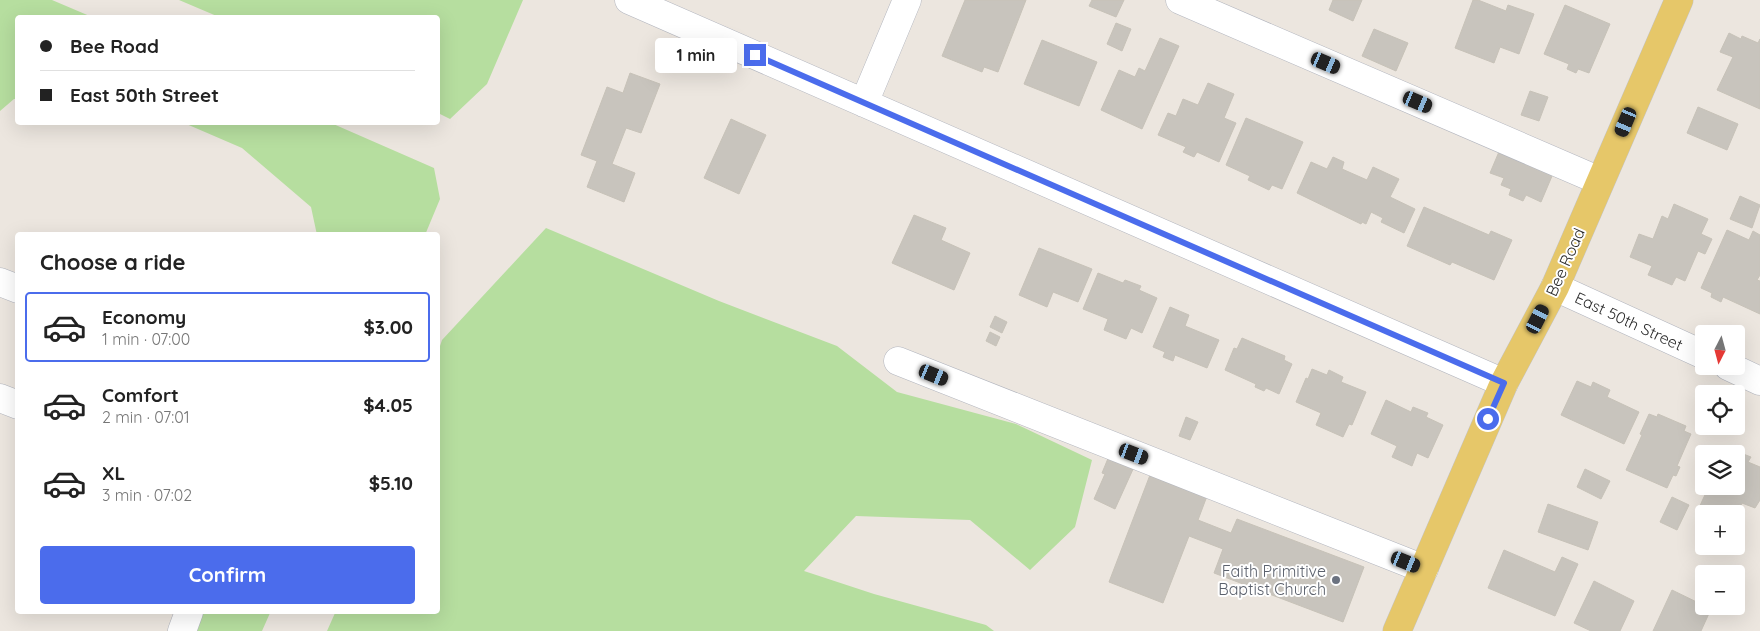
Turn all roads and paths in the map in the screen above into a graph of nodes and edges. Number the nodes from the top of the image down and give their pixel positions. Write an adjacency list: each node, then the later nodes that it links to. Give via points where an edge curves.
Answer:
1 (629, 0): 5 (street)
2 (907, 0): 5 (street)
3 (1180, 0): 6 (street)
4 (1679, 0): 6 (main road, Bee Road)
5 (864, 102): 14 (street)
6 (1600, 181): 8 (main road, Bee Road)
7 (0, 282): 9 (street)
8 (1554, 287): 10 (street, East 50th Street); 14 (main road, Bee Road)
9 (15, 288)
10 (1695, 351)
11 (898, 361): 17 (street)
12 (1745, 374): 13 (street)
13 (1760, 381)
14 (1504, 383): 17 (main road, Bee Road)
15 (0, 398): 16 (street)
16 (15, 405)
17 (1424, 570): 19 (main road, Bee Road)
18 (188, 614): 20 (street)
19 (1403, 629)
20 (182, 631)

